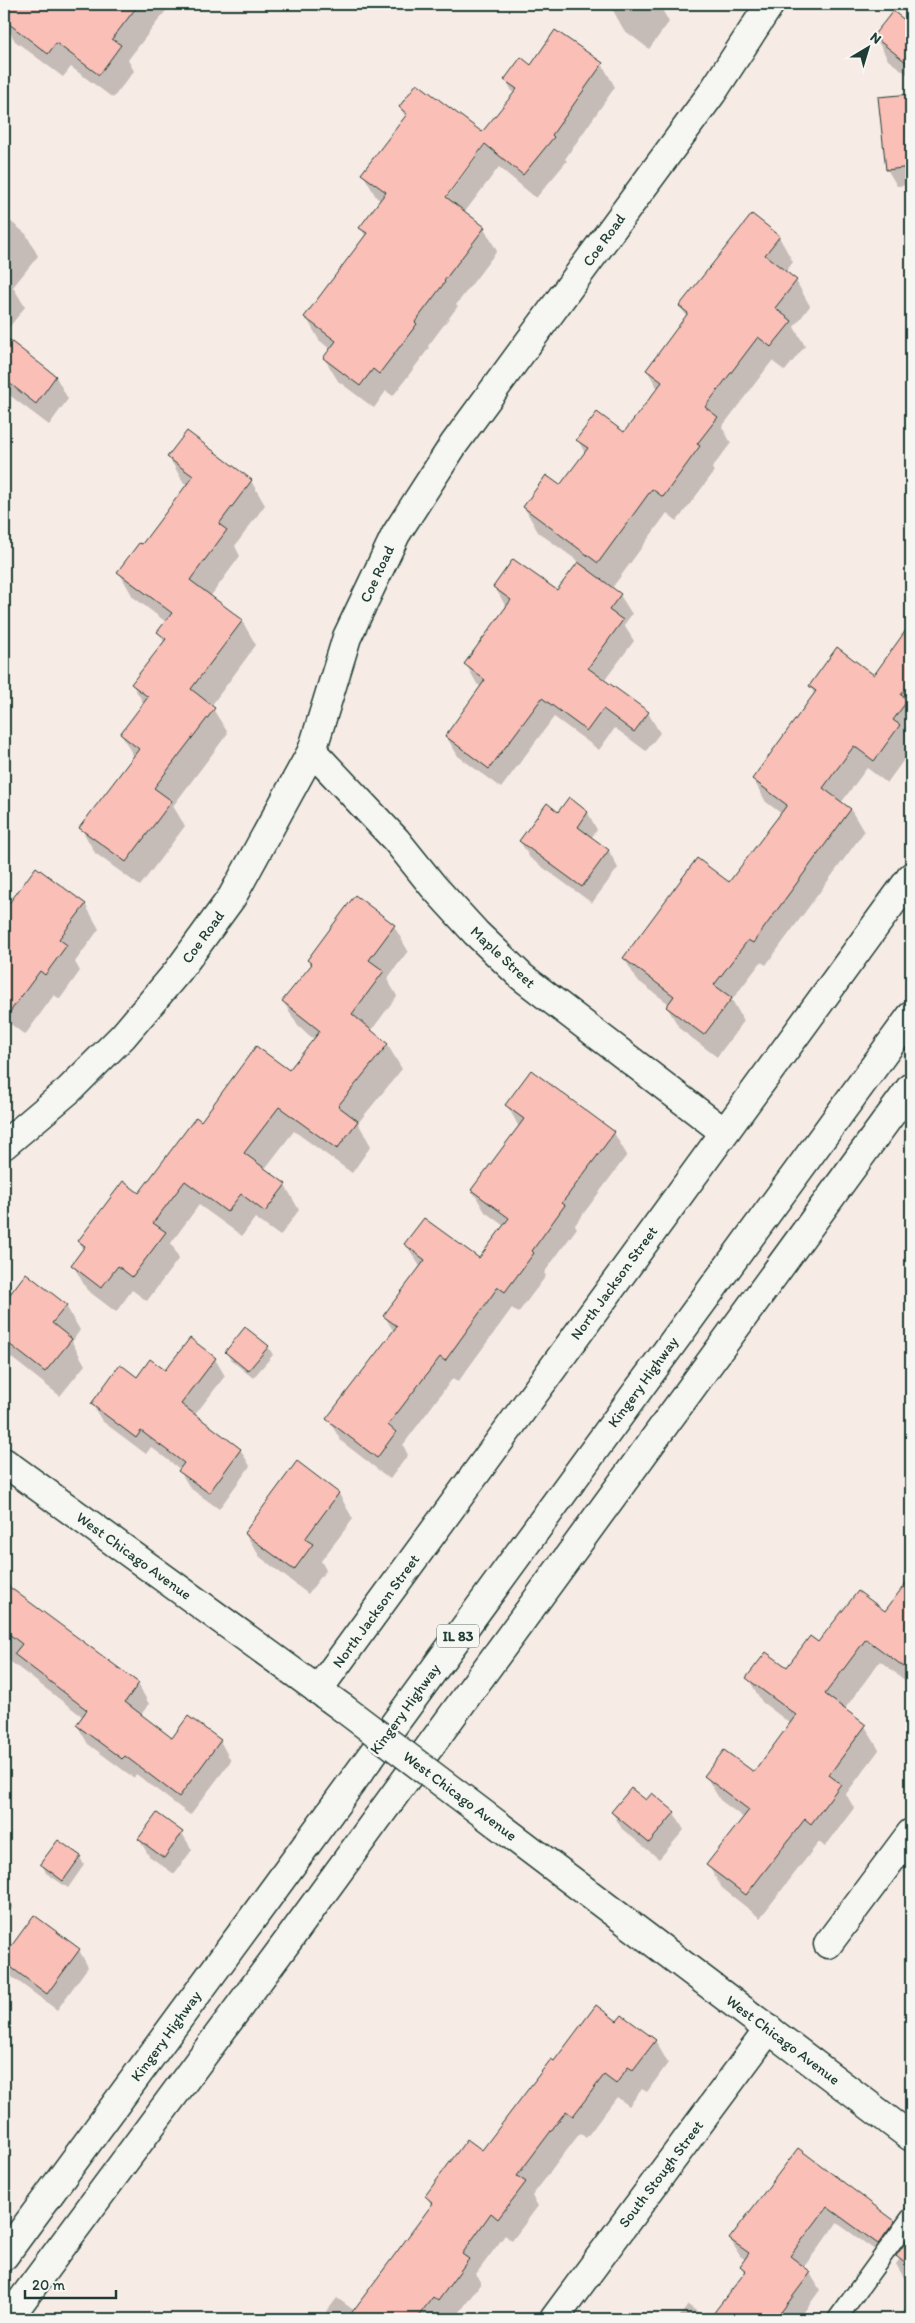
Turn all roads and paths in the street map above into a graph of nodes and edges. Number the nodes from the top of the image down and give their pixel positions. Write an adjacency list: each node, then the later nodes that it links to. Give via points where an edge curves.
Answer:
1 (768, 5): 2 (main road, Coe Road, via 712,92 454,444 396,534 347,637)
2 (312, 751): 6 (main road, Maple Street, via 396,840 476,933 522,977); 7 (main road, Coe Road, via 232,896 178,971 123,1036)
3 (911, 877): 6 (main road, North Jackson Street)
4 (911, 1016): 15 (main road, Kingery Highway / IL 83)
5 (911, 1087): 16 (main road, IL 83)
6 (724, 1132): 9 (main road, North Jackson Street)
7 (4, 1146)
8 (4, 1462): 9 (main road, West Chicago Avenue)
9 (318, 1690): 12 (main road, West Chicago Avenue, bridge)
10 (911, 1833): 11 (main road)
11 (828, 1944)
12 (769, 2029): 13 (main road, West Chicago Avenue); 17 (main road, South Stough Street)
13 (911, 2137)
14 (911, 2218): 18 (lane)
15 (4, 2256)
16 (8, 2319)
17 (554, 2319)
18 (837, 2319)

